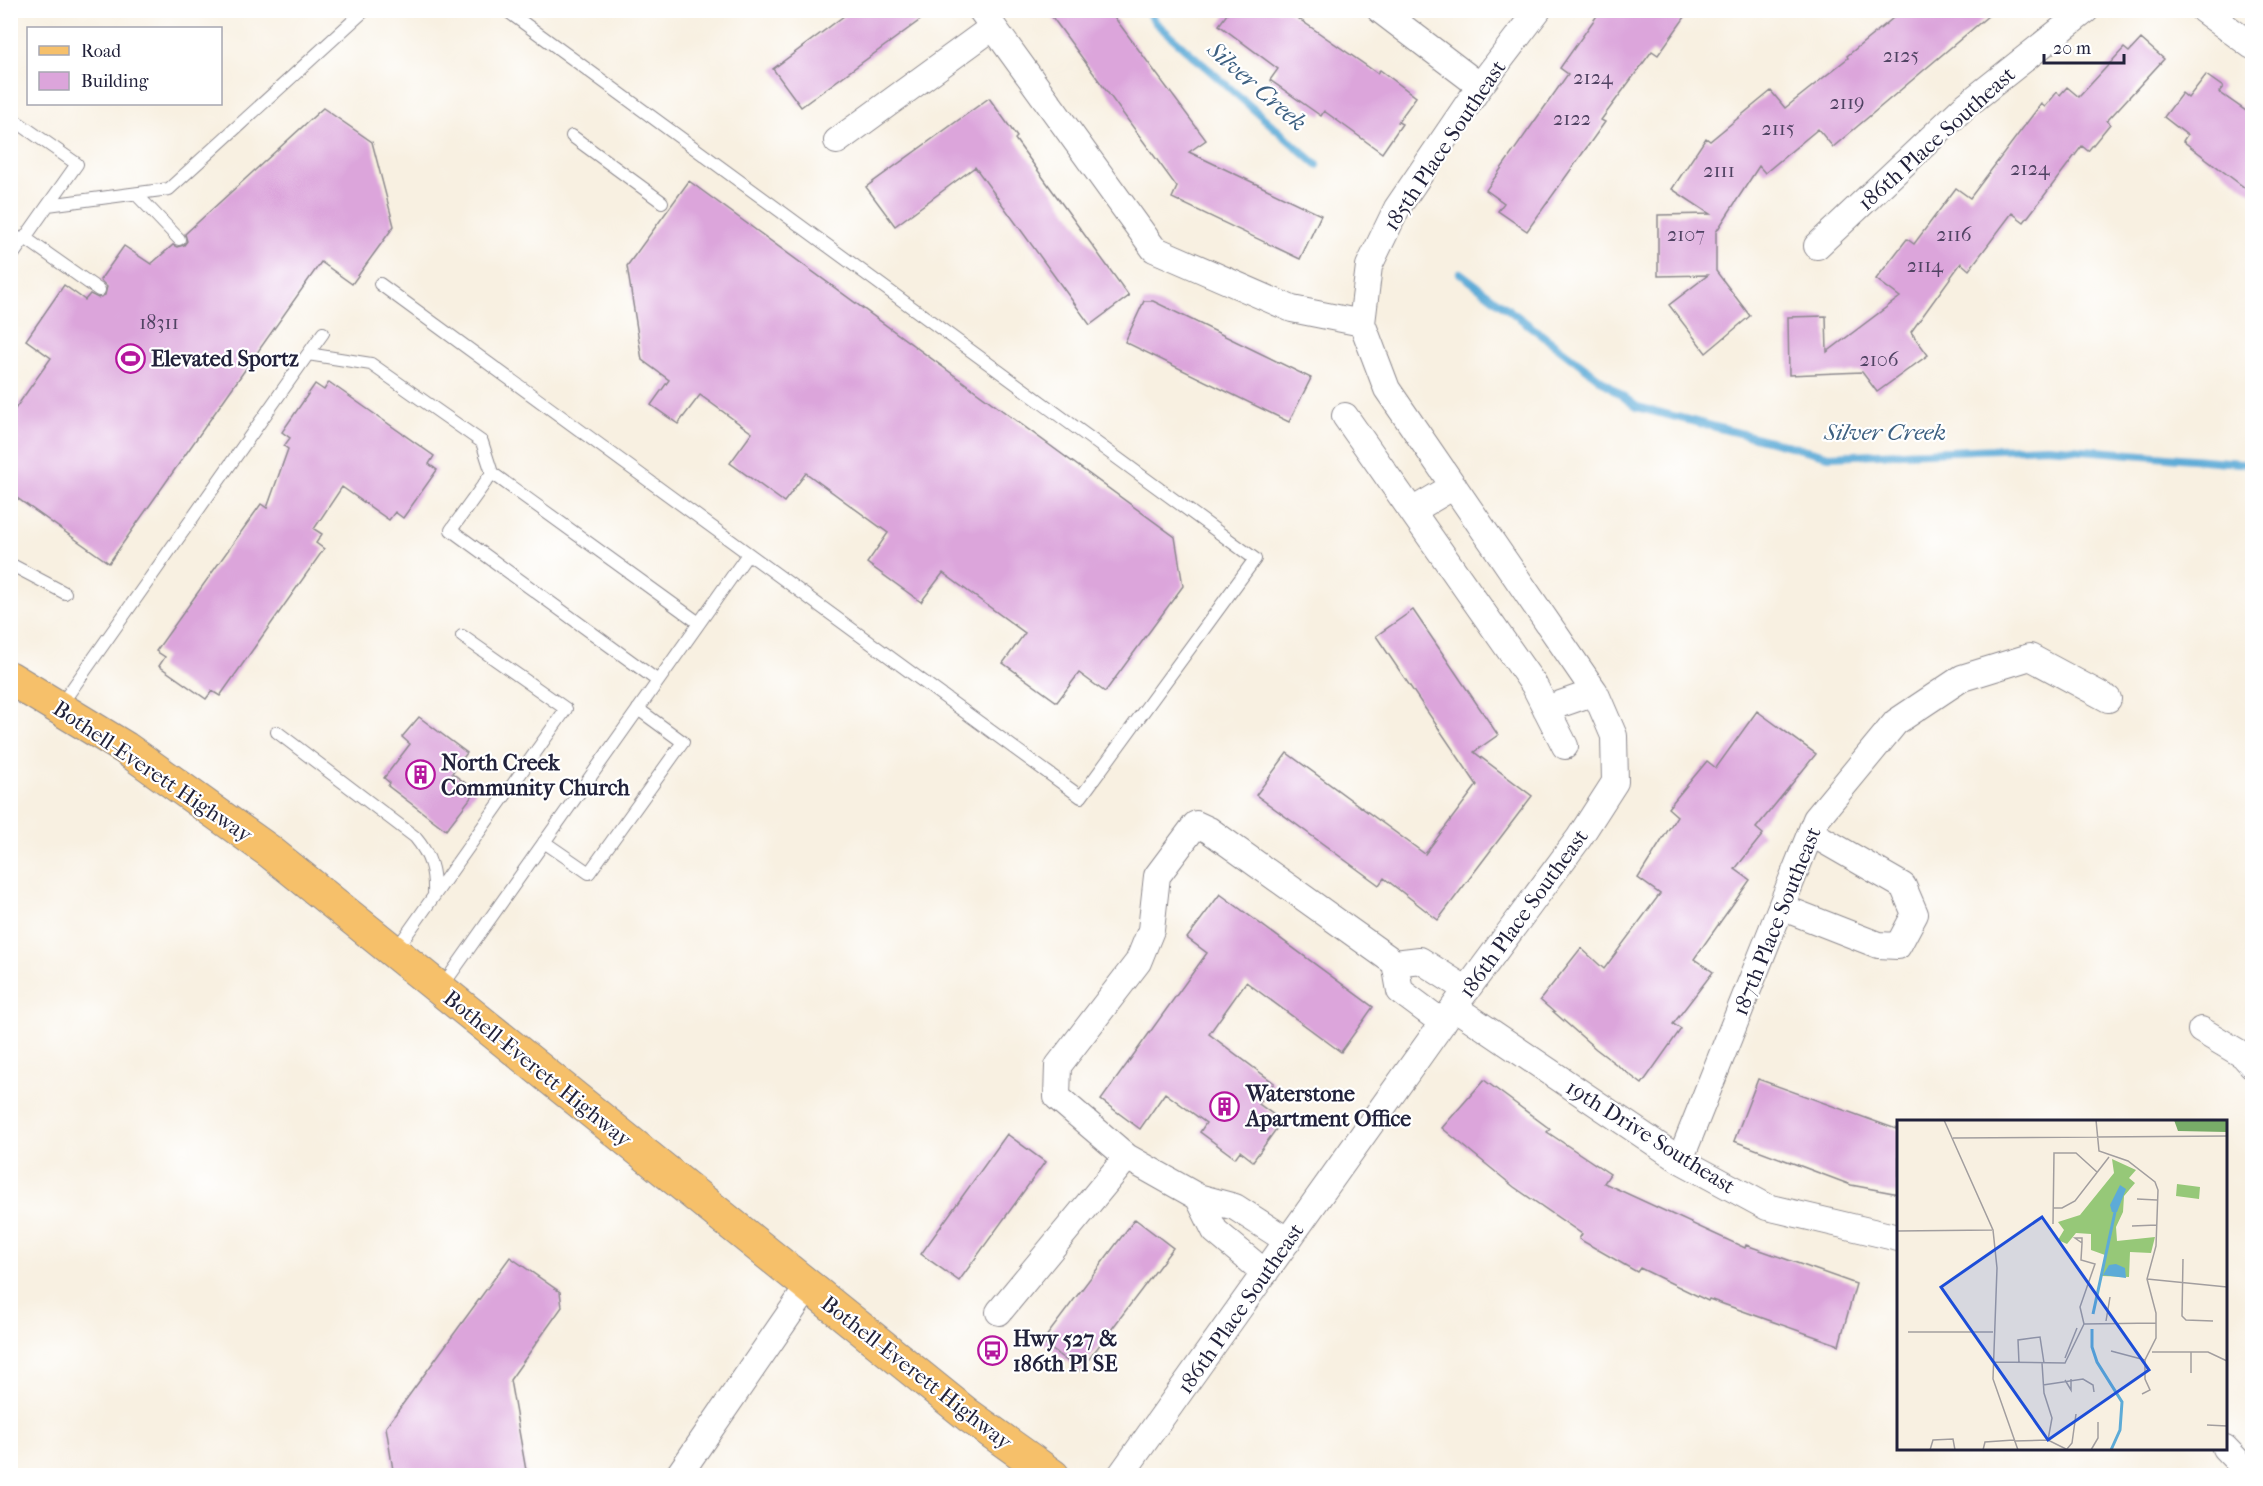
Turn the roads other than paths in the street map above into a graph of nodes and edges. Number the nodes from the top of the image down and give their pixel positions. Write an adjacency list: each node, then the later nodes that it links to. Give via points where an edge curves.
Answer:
1 (365, 10): 13 (lane, via 169,189)
2 (506, 10): 30 (lane, via 1255,559 1081,797)
3 (1380, 10): 9 (street)
4 (1538, 10): 9 (street, 185th Place Southeast)
5 (2085, 10): 19 (street, 186th Place Southeast, via 1964,107)
6 (2203, 10): 8 (street)
7 (987, 19): 12 (street); 23 (street, via 1154,249 1292,309)
8 (2253, 46)
9 (1480, 86): 23 (street, 185th Place Southeast, via 1397,208 1369,266)
10 (10, 117): 15 (lane, via 77,164)
11 (572, 136): 14 (lane)
12 (837, 141)
13 (136, 194): 15 (lane); 18 (lane)
14 (662, 202)
15 (48, 205): 17 (lane)
16 (10, 232): 17 (lane)
17 (24, 239): 20 (lane); 22 (lane)
18 (179, 239)
19 (1817, 246)
20 (10, 259)
21 (380, 284): 30 (lane)
22 (99, 290)
23 (1362, 323): 28 (street, 186th Place Southeast, via 1388,389)
24 (323, 333): 25 (lane)
25 (308, 354): 27 (lane, via 371,364 482,442); 39 (lane)
26 (1345, 416): 29 (street)
27 (492, 473): 33 (lane); 36 (lane, via 451,530)
28 (1454, 486): 29 (street); 37 (street, 186th Place Southeast)
29 (1412, 511): 40 (street, via 1534,685)
30 (748, 554): 33 (lane)
31 (10, 564): 32 (lane)
32 (65, 593)
33 (699, 623): 36 (lane)
34 (462, 636): 46 (lane, via 566,709)
35 (10, 678): 39 (main road, Bothell-Everett Highway)
36 (658, 681): 41 (lane)
37 (1595, 692): 40 (street); 51 (street, 186th Place Southeast, via 1614,736 1615,782 1579,838)
38 (2108, 699): 44 (street, 187th Place Southeast, via 2030,657 1962,678 1896,722 1816,819)
39 (60, 706): 48 (main road, Bothell-Everett Highway, via 197,797)
40 (1546, 709): 43 (street)
41 (638, 710): 45 (lane); 45 (lane, via 683,742 589,873)
42 (277, 732): 46 (lane, via 415,837 432,866)
43 (1565, 746)
44 (1811, 833): 47 (street, 187th Place Southeast); 47 (street, via 1903,886 1915,914 1898,946 1878,945)
45 (544, 842): 50 (lane)
46 (434, 896): 48 (lane)
47 (1781, 907): 55 (street, 187th Place Southeast)
48 (394, 952): 50 (main road, Bothell-Everett Highway)
49 (1395, 963): 51 (street, via 1420,960); 51 (street, via 1401,991); 54 (street, via 1197,824 1157,876 1151,930 1138,962 1059,1066 1057,1097)
50 (441, 989): 60 (main road, Bothell-Everett Highway)
51 (1455, 1007): 55 (street, 19th Drive Southeast); 58 (street, 186th Place Southeast)
52 (2201, 1030): 53 (street)
53 (2253, 1065)
54 (1127, 1156): 56 (street); 61 (street)
55 (1680, 1160): 57 (street, 19th Drive Southeast, via 1767,1207)
56 (1198, 1197): 58 (street, via 1235,1207); 59 (street, via 1215,1231)
57 (1897, 1238)
58 (1288, 1241): 59 (street, 186th Place Southeast)
59 (1265, 1273): 65 (street, 186th Place Southeast)
60 (808, 1287): 63 (street); 64 (main road, Bothell-Everett Highway, via 968,1415)
61 (999, 1312)
62 (2226, 1450): 66 (street)
63 (678, 1476)
64 (1053, 1476)
65 (1120, 1476)
66 (2252, 1476)

